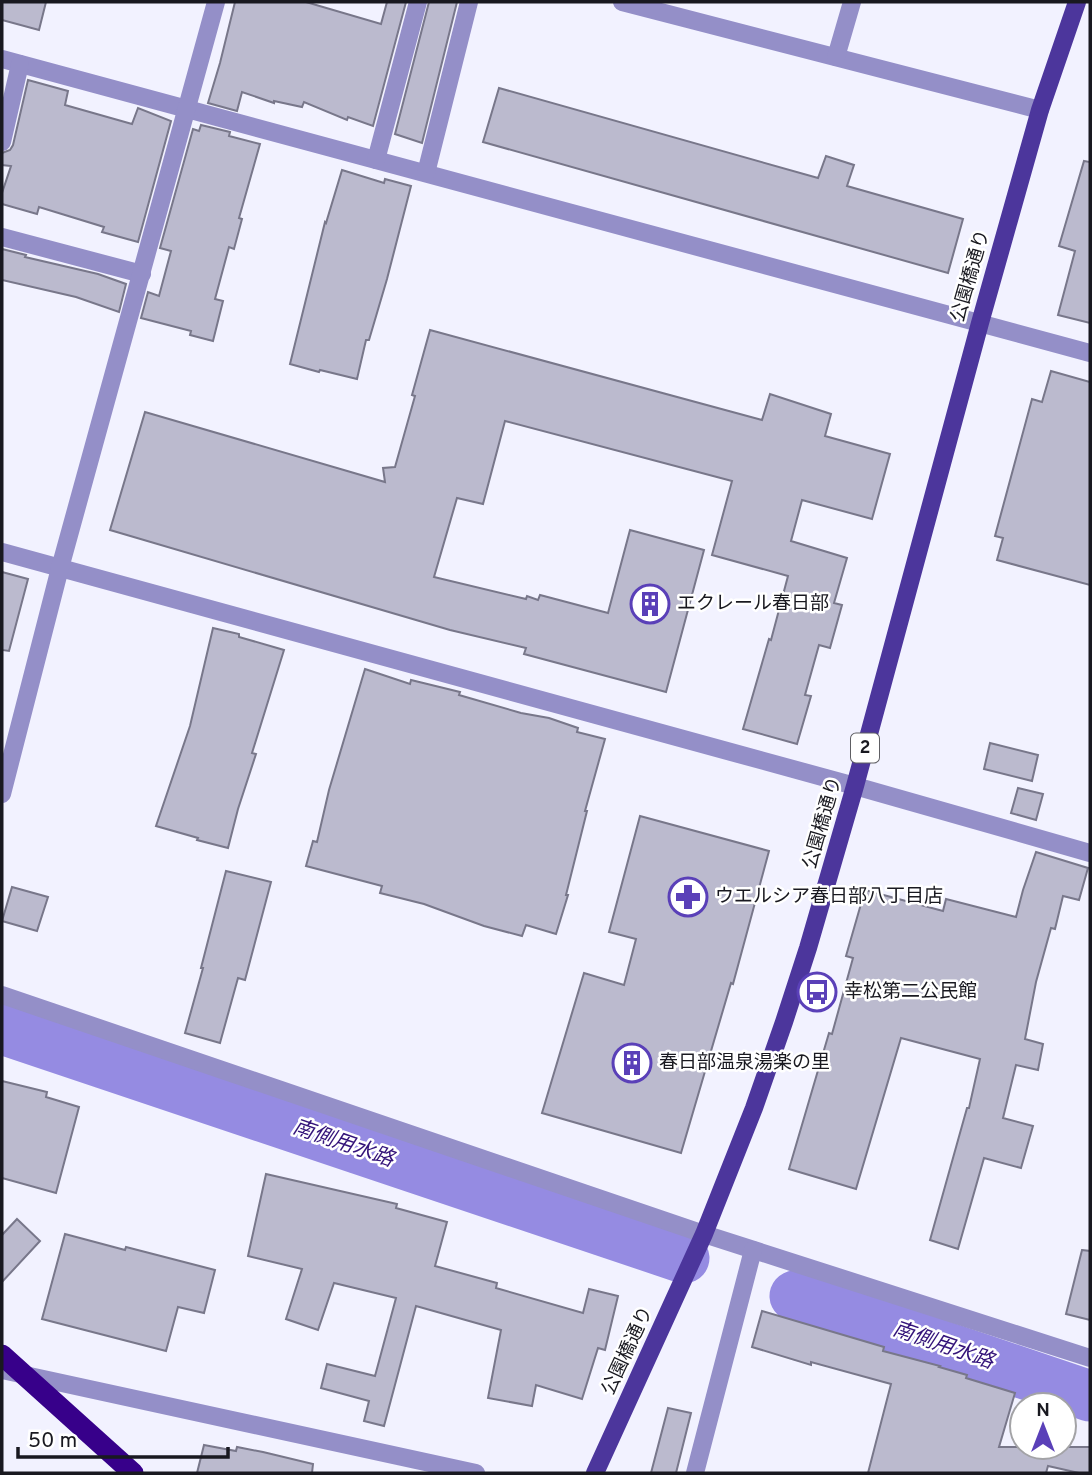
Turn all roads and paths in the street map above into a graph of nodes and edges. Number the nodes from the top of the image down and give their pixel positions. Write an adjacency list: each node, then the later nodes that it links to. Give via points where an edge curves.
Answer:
1 (216, 2): 10 (street)
2 (418, 2): 13 (street)
3 (469, 2): 14 (street)
4 (622, 2): 7 (street)
5 (852, 2): 7 (street)
6 (1077, 2): 11 (main road, 公園橋通り / 2)
7 (836, 57): 11 (street)
8 (2, 59): 9 (street)
9 (20, 64): 10 (street); 12 (street)
10 (187, 109): 13 (street); 16 (street)
11 (1040, 110): 17 (main road, 公園橋通り / 2)
12 (2, 142)
13 (376, 160): 14 (street)
14 (426, 173): 17 (street)
15 (2, 237): 16 (street)
16 (142, 274): 20 (street)
17 (980, 323): 18 (street); 21 (main road, 公園橋通り / 2)
18 (1090, 353)
19 (2, 552): 20 (street)
20 (60, 568): 21 (street); 22 (street)
21 (855, 786): 23 (street); 25 (main road, 公園橋通り / 2, via 784,1022)
22 (2, 794)
23 (1090, 852)
24 (2, 995): 25 (street)
25 (704, 1234): 26 (street); 33 (main road, 公園橋通り / 2)
26 (753, 1250): 28 (street); 34 (street)
27 (2, 1355): 30 (highway)
28 (1090, 1358)
29 (2, 1370): 30 (street)
30 (24, 1374): 31 (highway); 32 (street)
31 (133, 1473)
32 (476, 1473)
33 (595, 1473)
34 (695, 1473)

